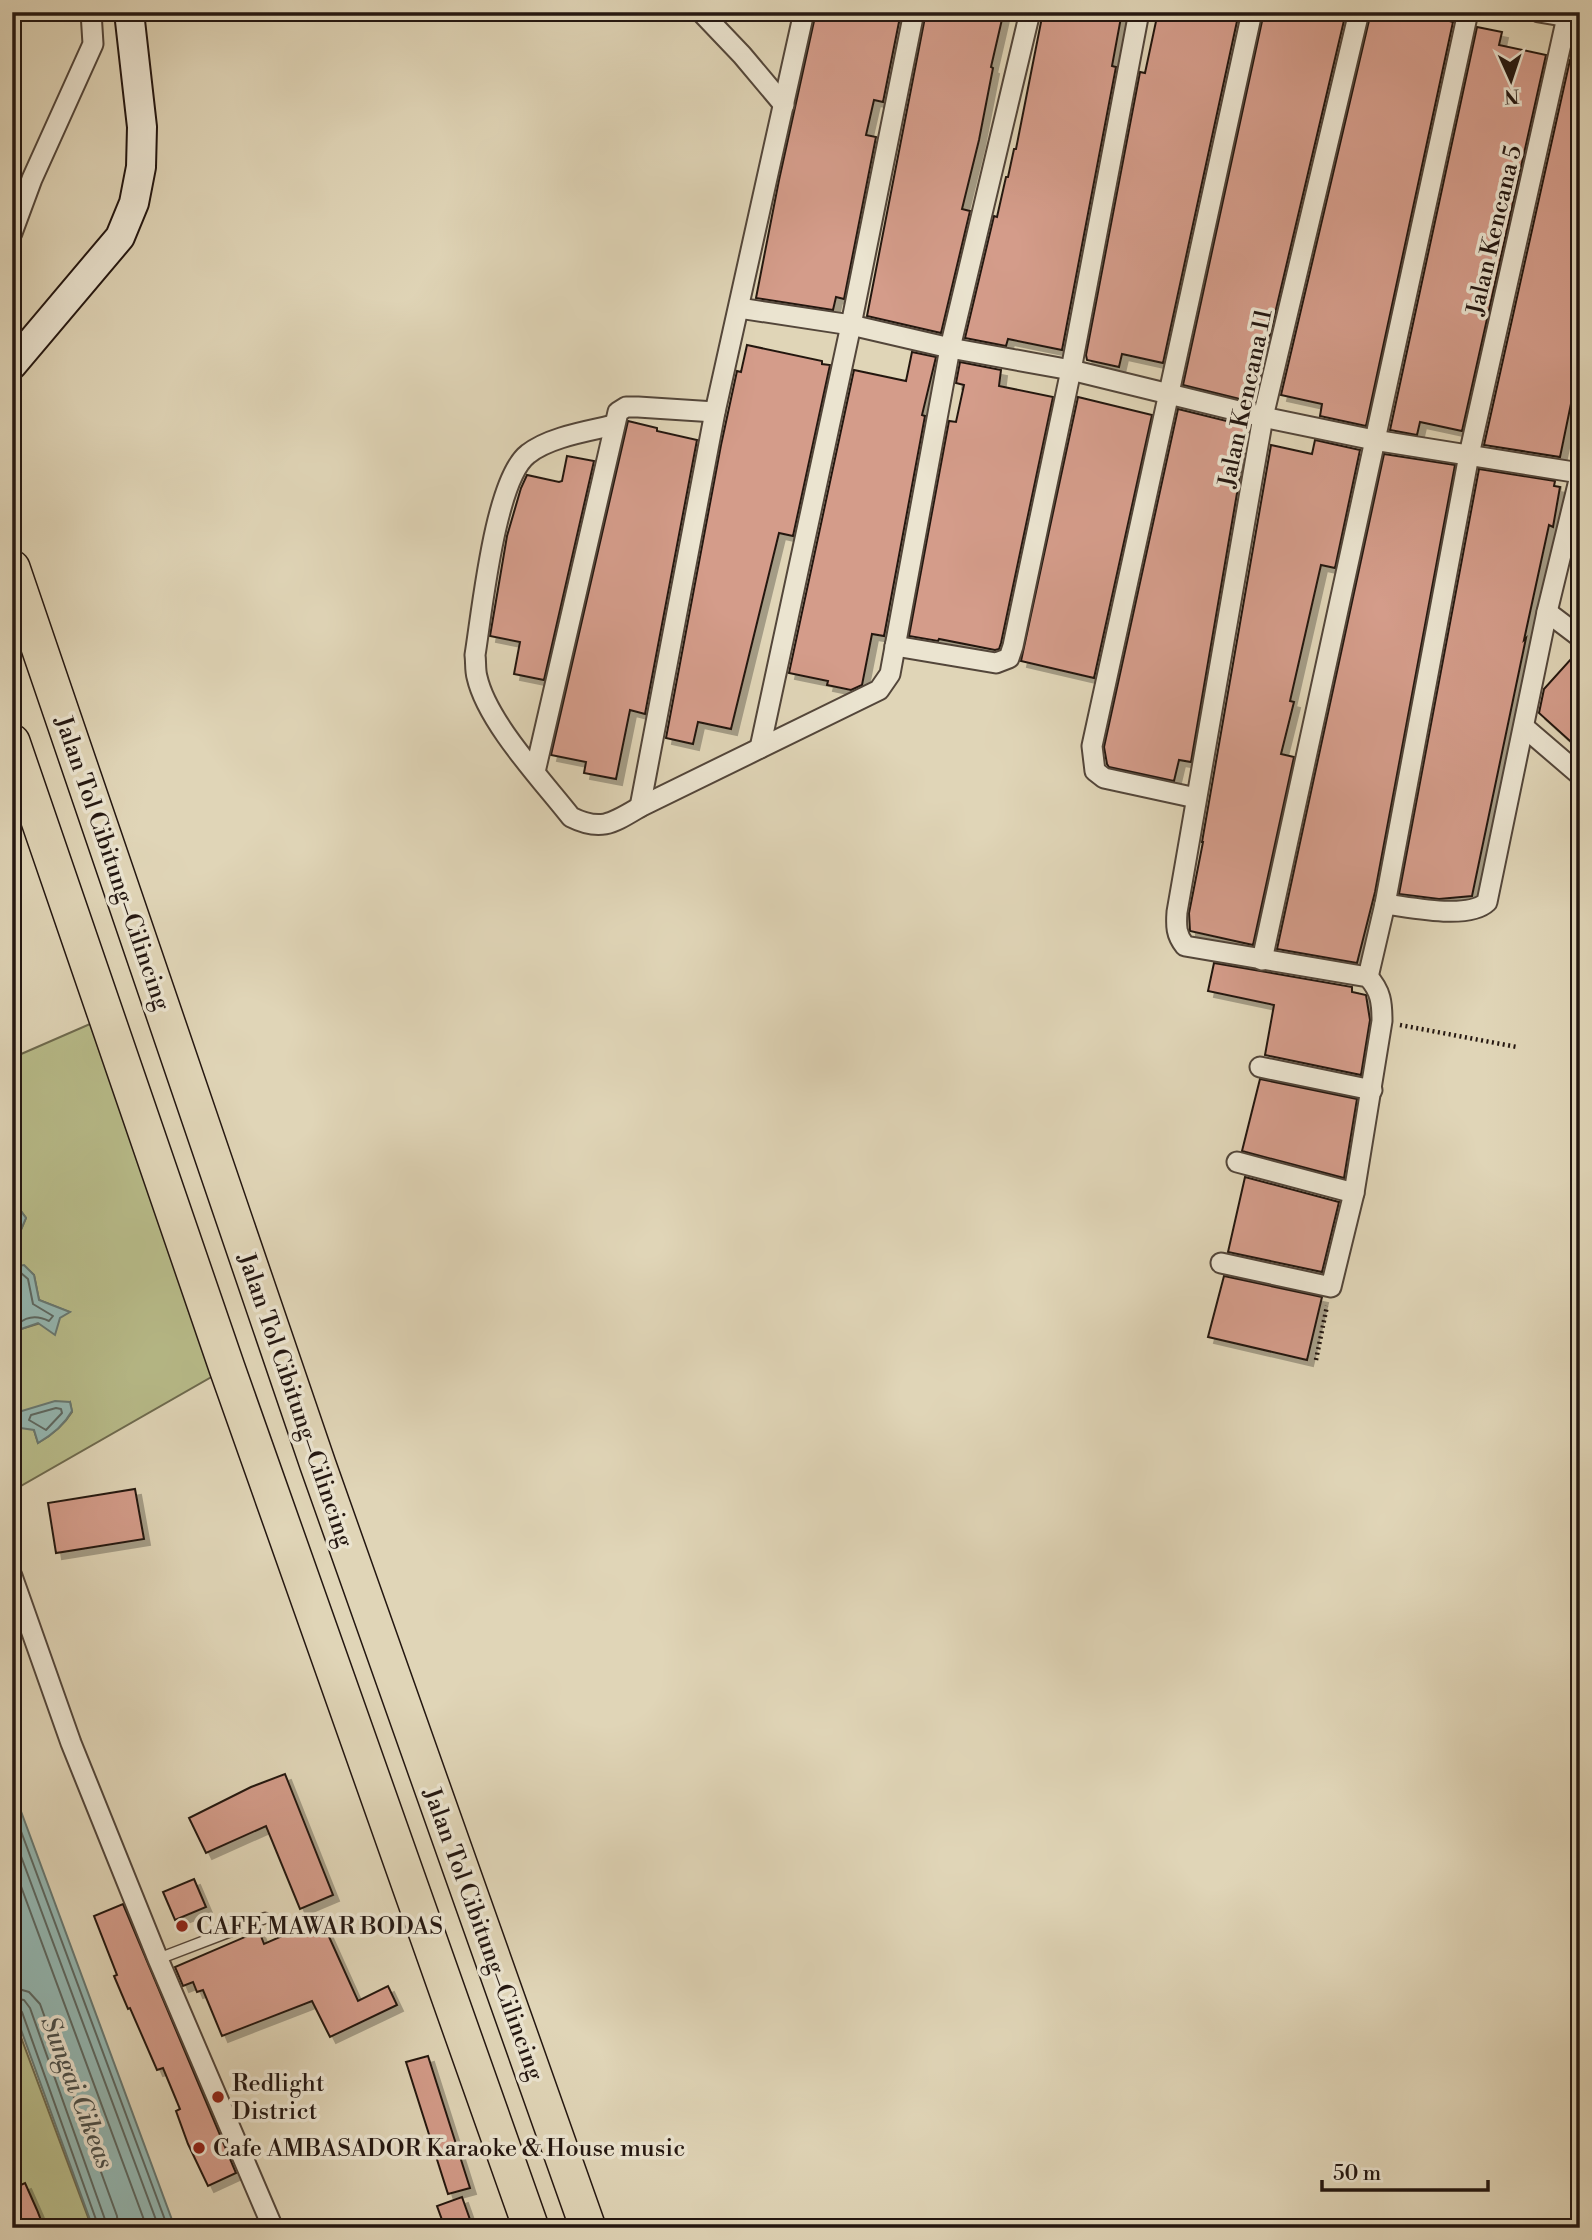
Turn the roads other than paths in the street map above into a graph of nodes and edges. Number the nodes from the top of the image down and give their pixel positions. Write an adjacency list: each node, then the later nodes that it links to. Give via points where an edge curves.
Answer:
1 (91, 12): 14 (street, via 93,44)
2 (129, 12): 18 (street, via 142,127 134,203 120,237)
3 (701, 12): 13 (street)
4 (804, 12): 13 (street)
5 (914, 12): 16 (street)
6 (1030, 12): 17 (street)
7 (1139, 12): 19 (street)
8 (1252, 12): 20 (street)
9 (1359, 12): 22 (street, Jalan Kencana 11)
10 (1468, 12): 24 (street)
11 (1539, 12): 12 (street)
12 (1574, 18): 25 (street, Jalan Kencana 5)
13 (784, 105): 15 (street)
14 (12, 233)
15 (739, 308): 16 (street); 21 (street)
16 (850, 325): 17 (street); 33 (street)
17 (950, 348): 19 (street); 30 (street)
18 (20, 357)
19 (1071, 370): 20 (street); 30 (street, via 1009,658 996,663)
20 (1168, 394): 22 (street); 36 (street, via 1092,757 1095,771 1104,778)
21 (715, 412): 23 (street, via 626,407 618,412); 37 (street)
22 (1263, 417): 24 (street); 36 (street, Jalan Kencana 11)
23 (614, 425): 34 (street); 34 (street, via 540,446 526,455 509,480 500,508 475,655 477,676 505,733)
24 (1374, 440): 25 (street); 39 (street)
25 (1469, 455): 26 (street); 38 (street, Jalan Kencana 5)
26 (1580, 475): 28 (street)
27 (12, 568): 51 (highway, Jalan Tol Cibitung–Cilincing, via 309,1440)
28 (1547, 612): 29 (street); 31 (street)
29 (1580, 637)
30 (895, 646): 33 (street, via 890,674 879,690)
31 (1524, 727): 35 (street); 38 (street, via 1487,902 1465,912)
32 (12, 742): 50 (highway, via 222,1355)
33 (760, 748): 37 (street)
34 (536, 772): 37 (street, via 571,817 586,824 613,823)
35 (1580, 775)
36 (1196, 798): 39 (street, Jalan Kencana 11, via 1177,912 1179,939 1185,946)
37 (640, 807)
38 (1385, 904): 40 (street, Jalan Kencana 5)
39 (1262, 960): 40 (street, Jalan Kencana 11)
40 (1368, 977): 42 (street, via 1382,1000)
41 (1261, 1067): 42 (street)
42 (1372, 1090): 44 (street)
43 (1237, 1162): 44 (street)
44 (1354, 1193): 45 (street, via 1331,1287)
45 (1221, 1263)
46 (12, 1576): 48 (street, via 71,1743)
47 (265, 1917): 48 (lane)
48 (158, 1959): 49 (street)
49 (272, 2228)
50 (531, 2228)
51 (588, 2228)

